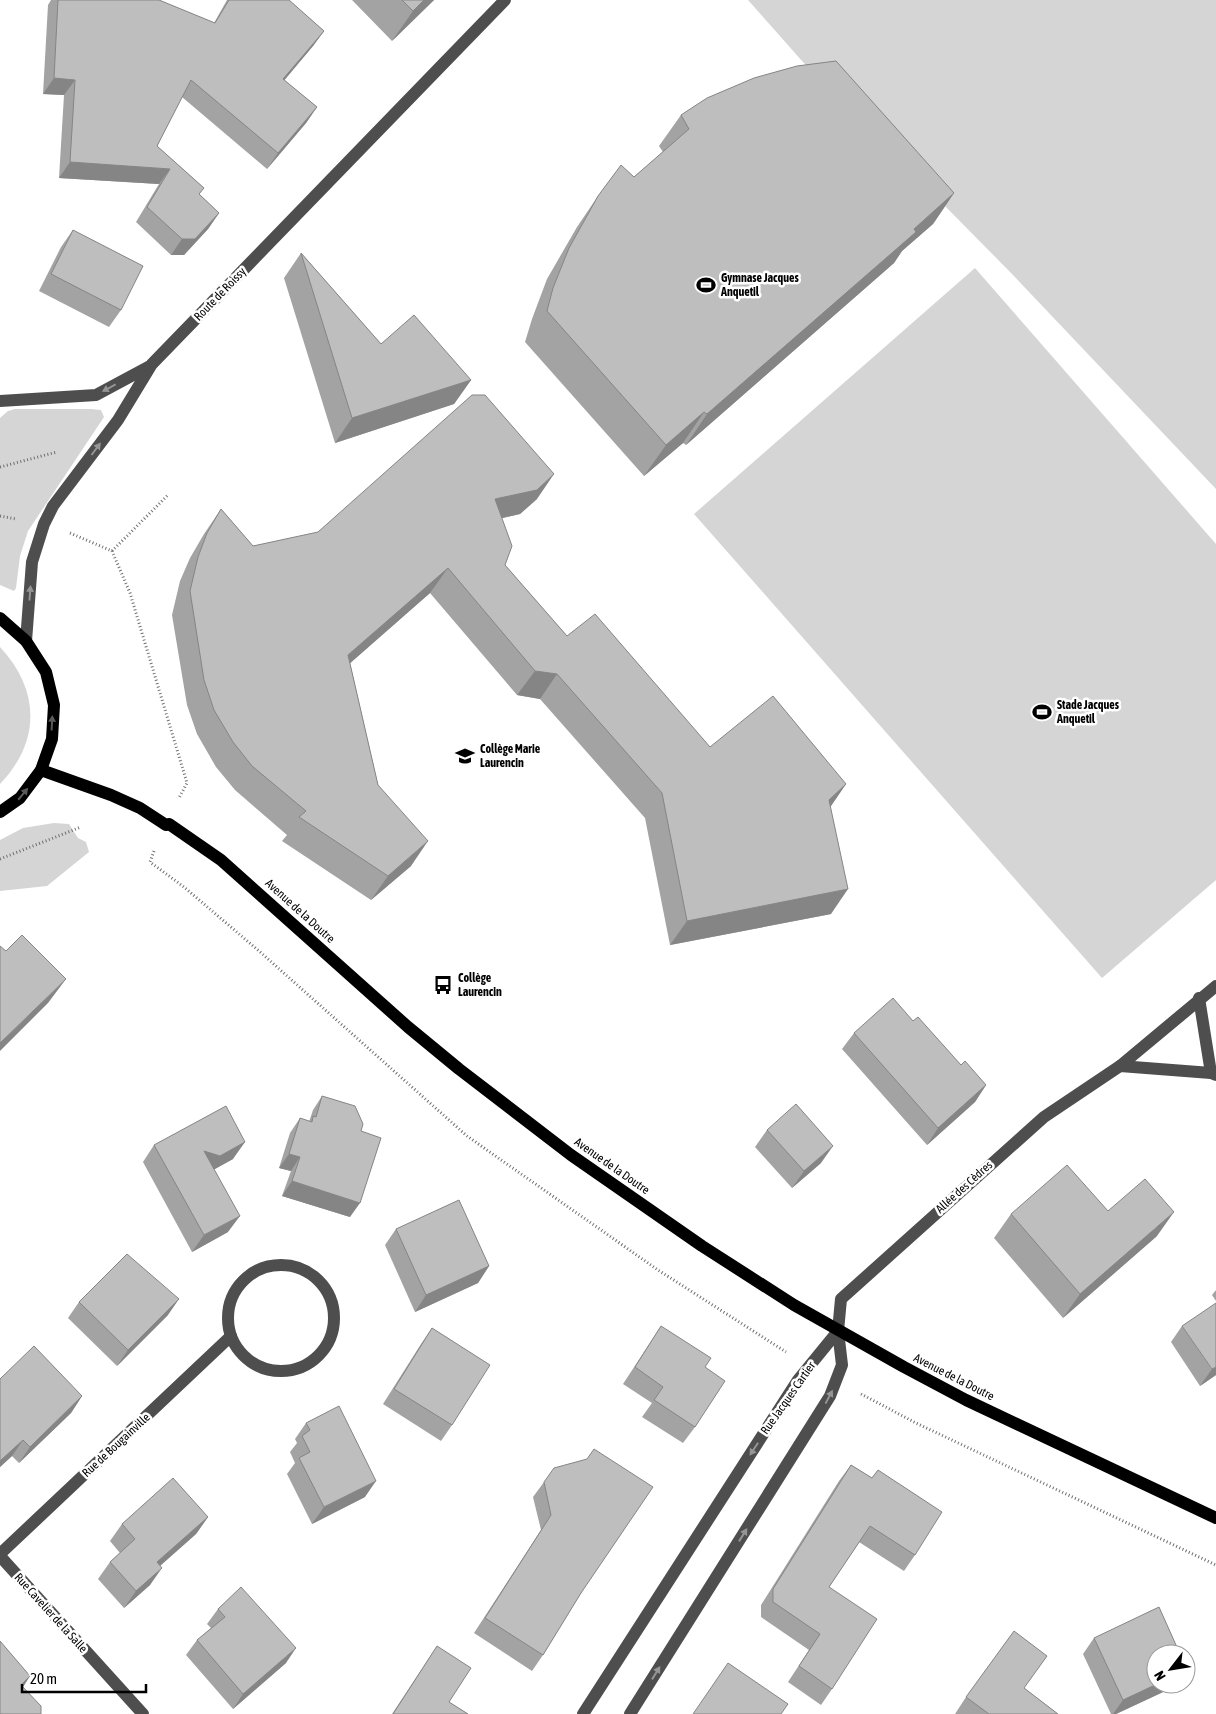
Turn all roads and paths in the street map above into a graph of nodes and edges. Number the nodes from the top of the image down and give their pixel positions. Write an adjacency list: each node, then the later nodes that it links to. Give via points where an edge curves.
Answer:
1 (505, 0): 2 (street, Route de Roissy)
2 (152, 364): 3 (street, one-way to 3, via 96,395); 4 (street, Route de Roissy, via 118,420)
3 (0, 401)
4 (97, 447): 5 (path, via 79,446); 10 (street, Route de Roissy, one-way to 4, via 32,562 44,524 53,506)
5 (0, 467)
6 (168, 495): 8 (path)
7 (69, 532): 8 (path)
8 (112, 551): 12 (path, via 130,593)
9 (0, 618): 10 (main road)
10 (26, 641): 11 (main road, one-way to 10, via 52,739 54,705 46,672)
11 (40, 770): 13 (main road, one-way to 11, via 20,798); 20 (main road, Avenue de la Doutre, via 125,802 191,838 221,860 408,1027 511,1110 702,1246)
12 (187, 783)
13 (0, 812)
14 (81, 828): 15 (path)
15 (0, 859)
16 (1216, 986): 17 (street, Allée des Cèdres)
17 (1199, 998): 18 (street, Allée des Cèdres); 19 (street)
18 (1120, 1066): 19 (street); 20 (street, Allée des Cèdres, via 1044,1117 841,1299)
19 (1213, 1074)
20 (838, 1331): 22 (main road, Avenue de la Doutre, via 966,1400); 25 (street, Rue Jacques Cartier, one-way to 25, via 798,1380); 26 (street, one-way to 20, via 830,1396 842,1365)
21 (231, 1336): 21 (street, via 252,1362 284,1371 301,1368 326,1346 334,1314 330,1297 320,1282 306,1271 288,1265 270,1266 254,1272 240,1284 231,1300 228,1318); 23 (street, Rue de Bougainville)
22 (1216, 1518)
23 (0, 1555): 24 (street, Rue Cavelier de la Salle)
24 (143, 1714)
25 (583, 1714)
26 (630, 1714)

